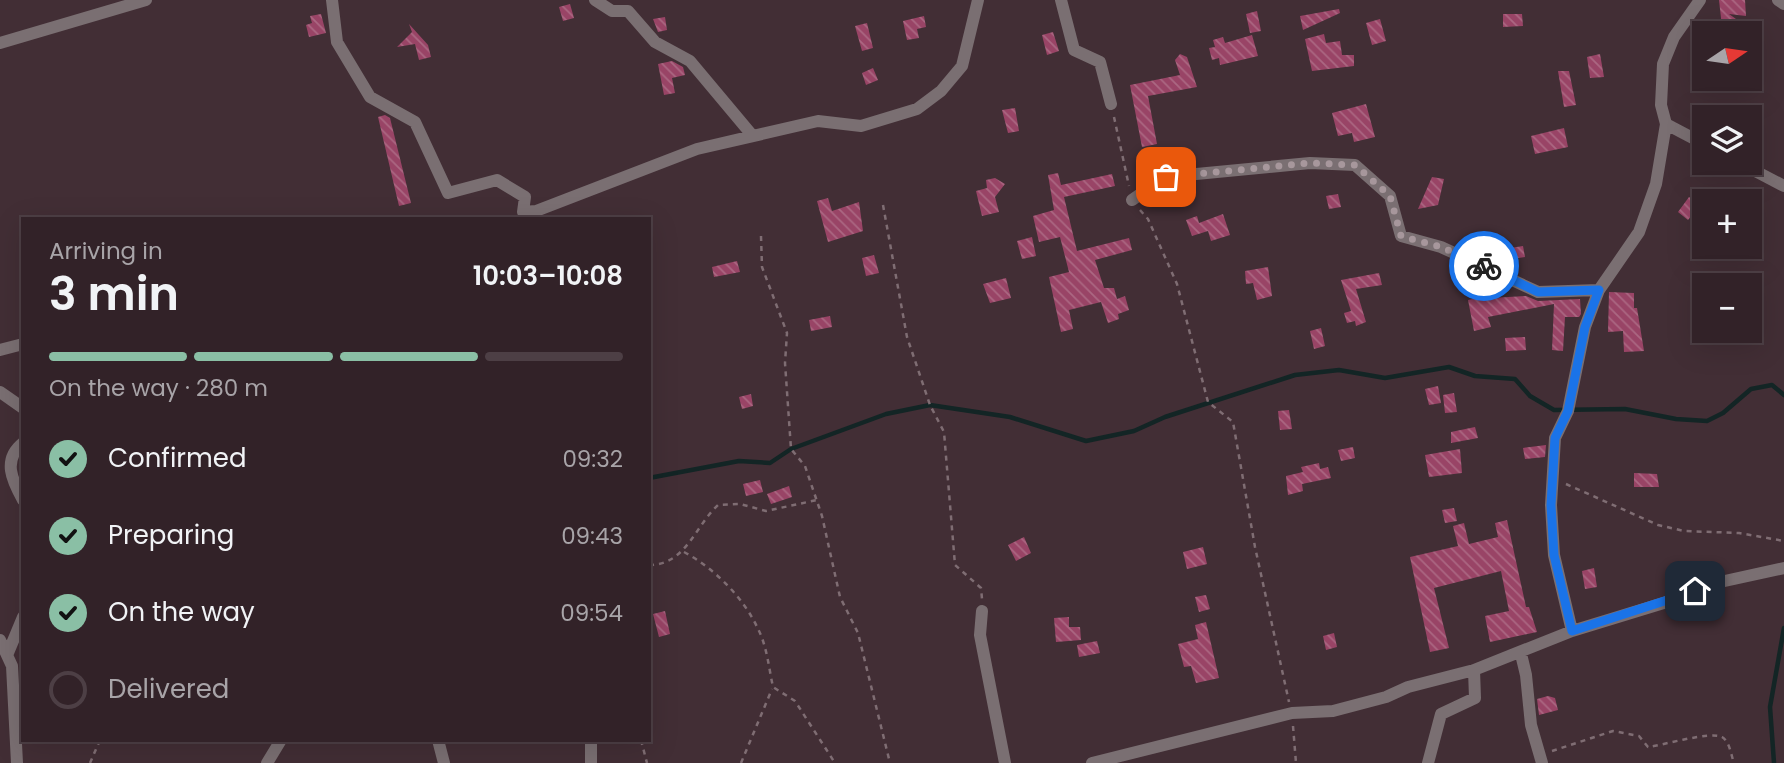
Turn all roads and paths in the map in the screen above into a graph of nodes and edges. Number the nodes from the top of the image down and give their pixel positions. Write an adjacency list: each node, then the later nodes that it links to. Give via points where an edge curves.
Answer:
1 (146, 0): 11 (street)
2 (332, 0): 20 (street, via 337,42 370,97 415,122 448,193 497,180 525,197)
3 (595, 0): 10 (street)
4 (621, 0): 10 (street)
5 (978, 0): 14 (street, via 962,66 941,91 917,109 861,127 818,121)
6 (1061, 0): 12 (street, via 1074,50 1100,62)
7 (1700, 0): 13 (street, via 1674,37 1663,64 1661,104)
8 (1778, 0): 9 (street)
9 (1784, 4)
10 (612, 11): 14 (street, via 628,11 655,42 690,61)
11 (0, 43)
12 (1111, 104): 18 (path)
13 (1666, 124): 15 (street); 22 (street, via 1656,184 1639,232)
14 (752, 135): 20 (street, via 697,149)
15 (1692, 138)
16 (1762, 174): 17 (street)
17 (1784, 186)
18 (1132, 200): 22 (street, via 1166,177 1310,163 1355,165 1390,196 1401,236 1441,247 1538,292); 46 (path, via 1147,219 1177,284 1208,402 1233,422 1257,559)
19 (883, 205): 35 (path, via 907,337 944,432 955,565 981,588)
20 (524, 215)
21 (761, 236): 30 (path, via 762,267 787,333 791,449 806,466)
22 (1599, 290): 28 (street, via 1585,327 1568,411 1555,438)
23 (21, 345): 24 (street)
24 (0, 350)
25 (0, 393): 26 (street)
26 (21, 407)
27 (21, 445): 29 (street, via 10,463)
28 (1555, 476): 31 (path, via 1580,492 1658,525); 37 (street, via 1551,505 1554,555)
29 (21, 497)
30 (817, 500): 32 (path, via 766,510 718,505); 61 (path, via 839,597 858,633)
31 (1784, 541)
32 (684, 552): 33 (path); 43 (path, via 703,562 741,601 759,630)
33 (651, 565)
34 (1784, 568): 37 (street, via 1711,584)
35 (982, 611): 62 (street, via 980,635)
36 (21, 623): 41 (street)
37 (1572, 631): 39 (street)
38 (0, 639): 41 (street)
39 (1521, 654): 42 (street); 52 (street)
40 (21, 656): 41 (street)
41 (10, 659): 44 (street)
42 (1475, 670): 46 (street, via 1333,711); 65 (street, via 1475,698 1441,714)
43 (773, 687): 59 (path); 60 (path, via 795,701)
44 (15, 700): 45 (street); 53 (street)
45 (0, 705)
46 (1292, 713): 63 (street); 64 (path)
47 (99, 742): 54 (path)
48 (280, 742): 55 (street)
49 (439, 742): 56 (street)
50 (592, 742): 57 (street)
51 (642, 742): 58 (path)
52 (1541, 759): 66 (path, via 1613,731 1639,736 1648,747 1712,735 1724,738)
53 (17, 763)
54 (90, 763)
55 (267, 763)
56 (444, 763)
57 (591, 763)
58 (647, 763)
59 (741, 763)
60 (835, 763)
61 (890, 763)
62 (1005, 763)
63 (1092, 763)
64 (1296, 763)
65 (1428, 763)
66 (1734, 763)

